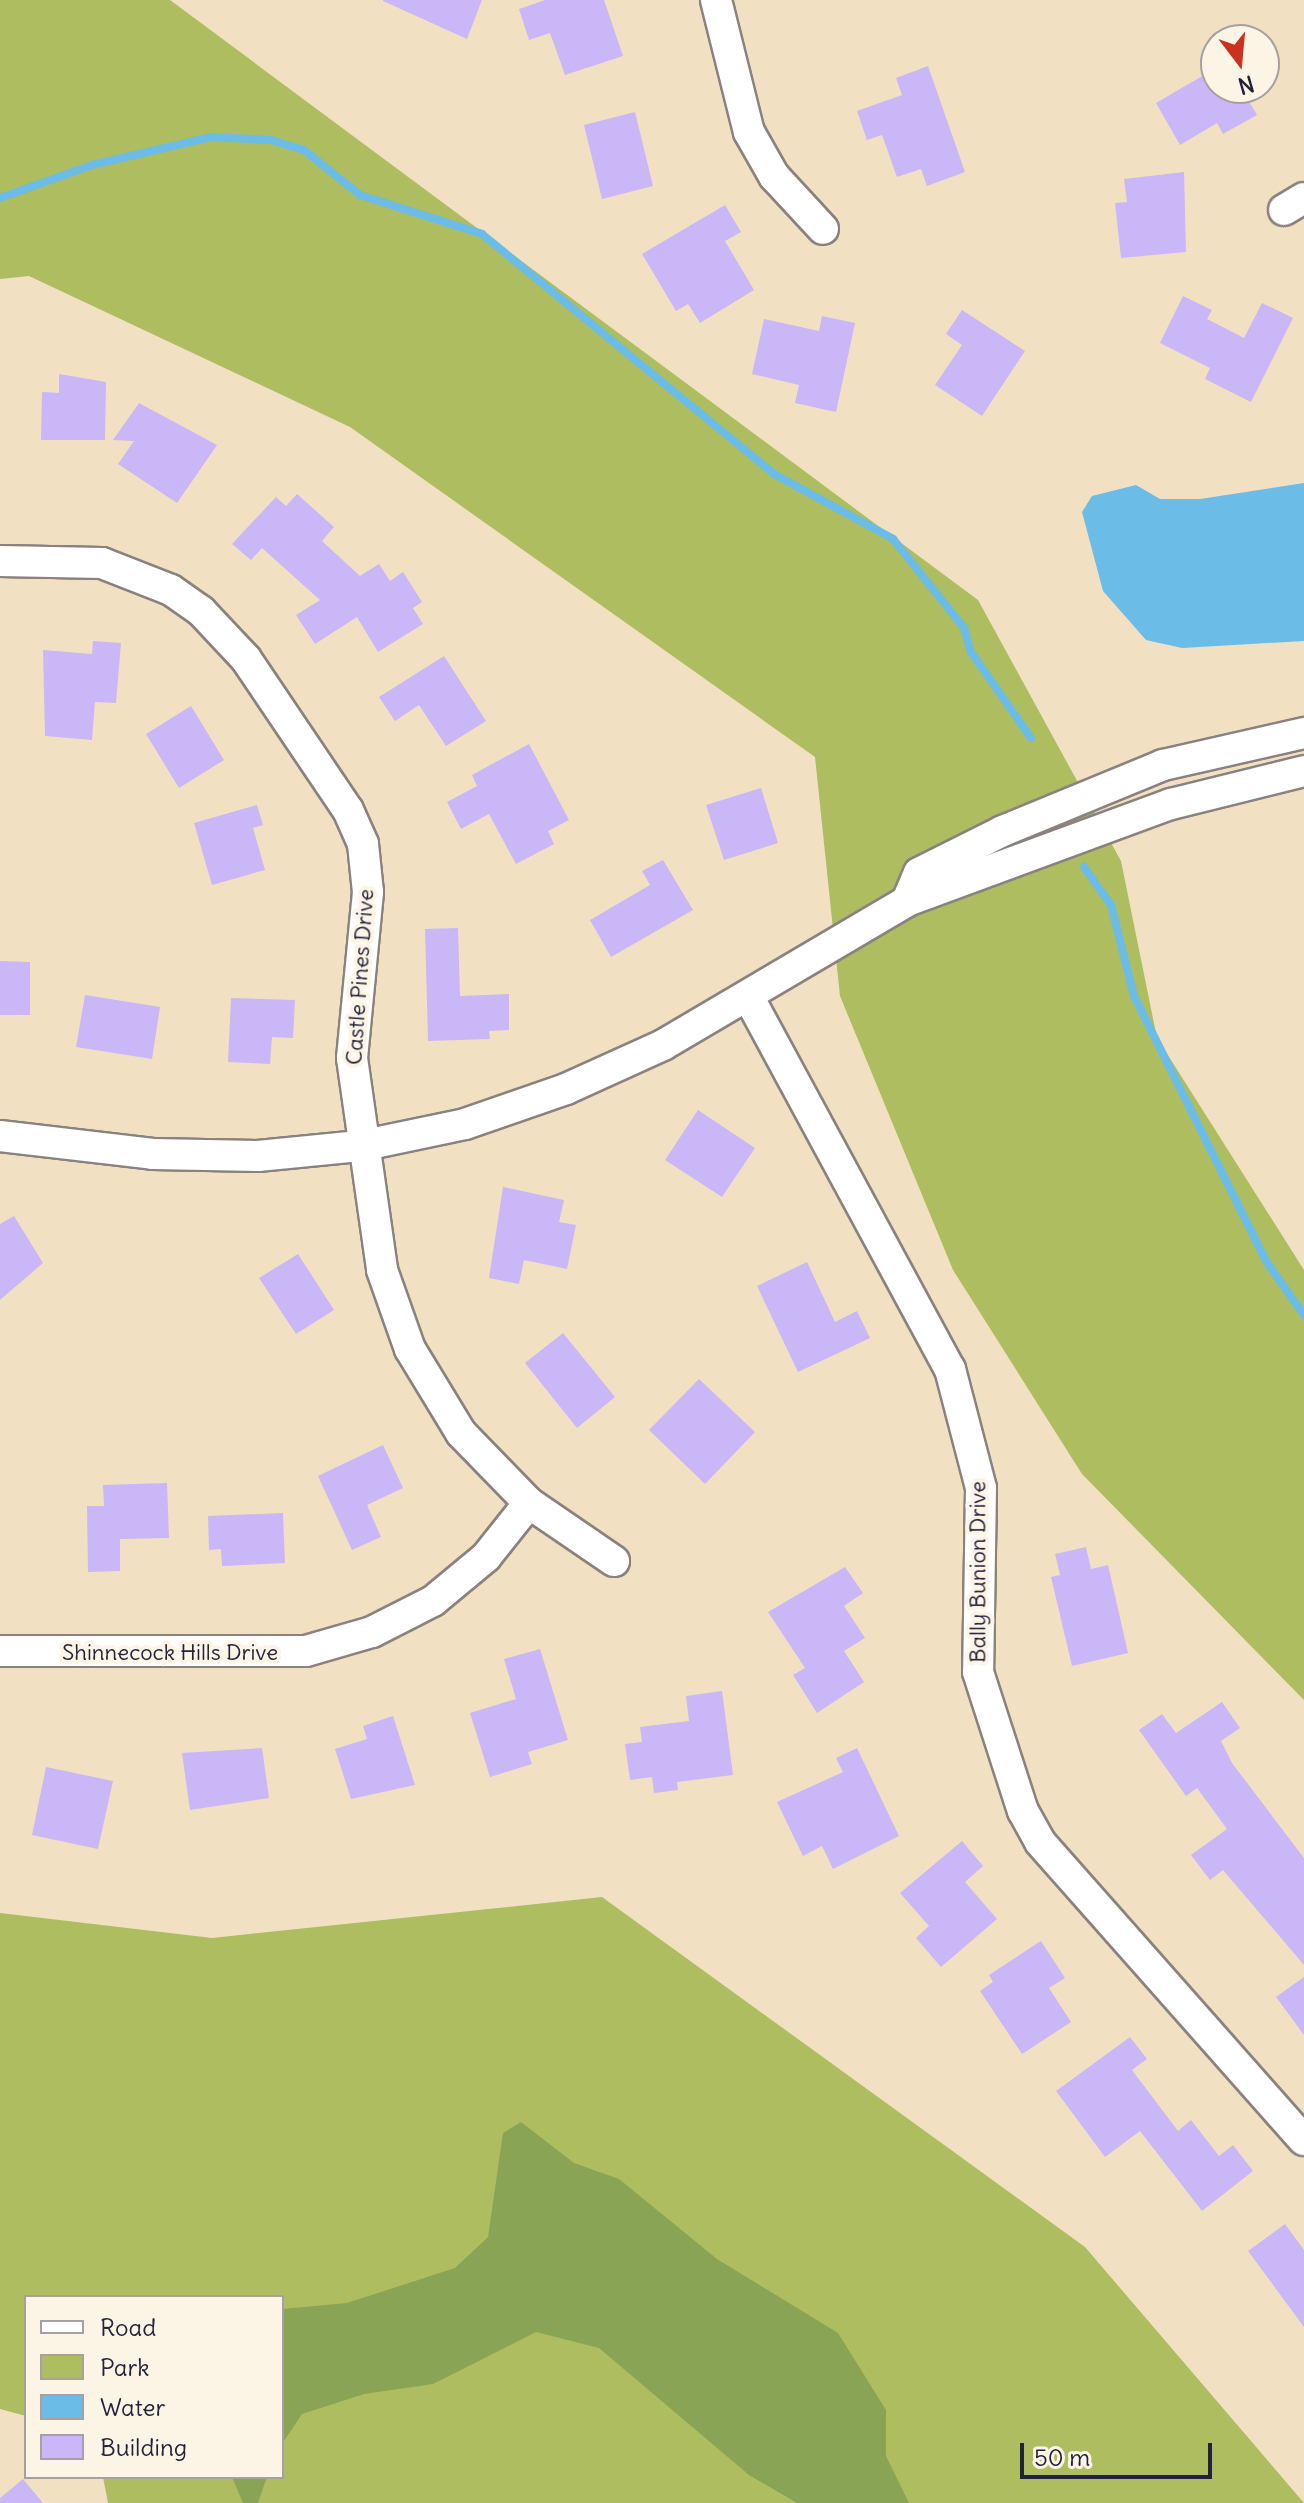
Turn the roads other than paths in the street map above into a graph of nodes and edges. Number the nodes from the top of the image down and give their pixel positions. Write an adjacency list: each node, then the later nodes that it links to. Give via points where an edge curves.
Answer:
1 (716, 0): 2 (street, via 749,132 774,176)
2 (823, 229)
3 (0, 561): 9 (street, Castle Pines Drive, via 102,563 171,590 201,611 246,659 348,810 363,844 368,892 352,1058)
4 (1304, 733): 6 (street, via 1163,765 1003,831 919,873)
5 (1304, 771): 6 (street, via 1171,804)
6 (907, 901): 7 (street)
7 (748, 996): 9 (street, via 566,1089 465,1124); 13 (street, Bally Bunion Drive, via 950,1369 981,1488 978,1672 1023,1811 1050,1854)
8 (0, 1136): 9 (street, via 153,1154 258,1156)
9 (360, 1146): 10 (street, Castle Pines Drive, via 382,1270 410,1349 461,1433)
10 (529, 1503): 11 (street, Castle Pines Drive); 12 (street, Shinnecock Hills Drive, via 486,1557 433,1601 372,1632 319,1648 248,1656)
11 (614, 1561)
12 (0, 1651)
13 (1304, 2140)

